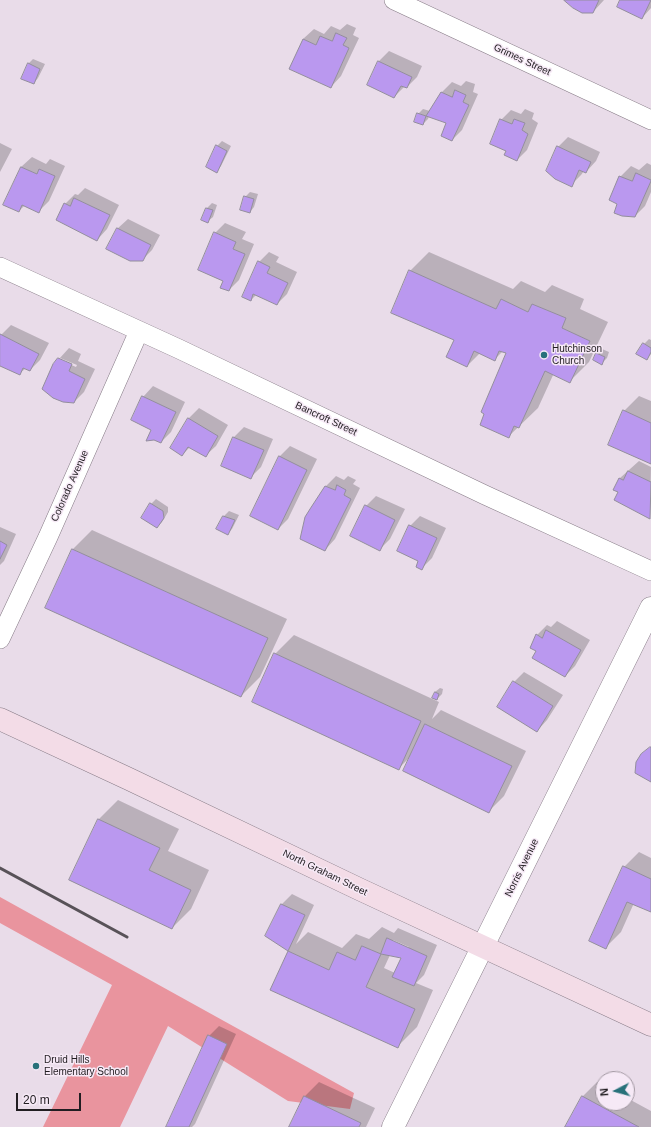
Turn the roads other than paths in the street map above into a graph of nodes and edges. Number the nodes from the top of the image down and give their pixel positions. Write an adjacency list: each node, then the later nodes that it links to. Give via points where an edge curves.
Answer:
1 (394, 0): 2 (street, Grimes Street)
2 (651, 120)
3 (0, 267): 4 (street, Bancroft Street)
4 (139, 331): 5 (street, Bancroft Street); 7 (street, Colorado Avenue)
5 (651, 571)
6 (651, 608): 9 (street, Norris Avenue)
7 (0, 639)
8 (0, 719): 9 (main road, North Graham Street)
9 (482, 947): 10 (main road, North Graham Street); 11 (street, Norris Avenue)
10 (651, 1025)
11 (393, 1127)

